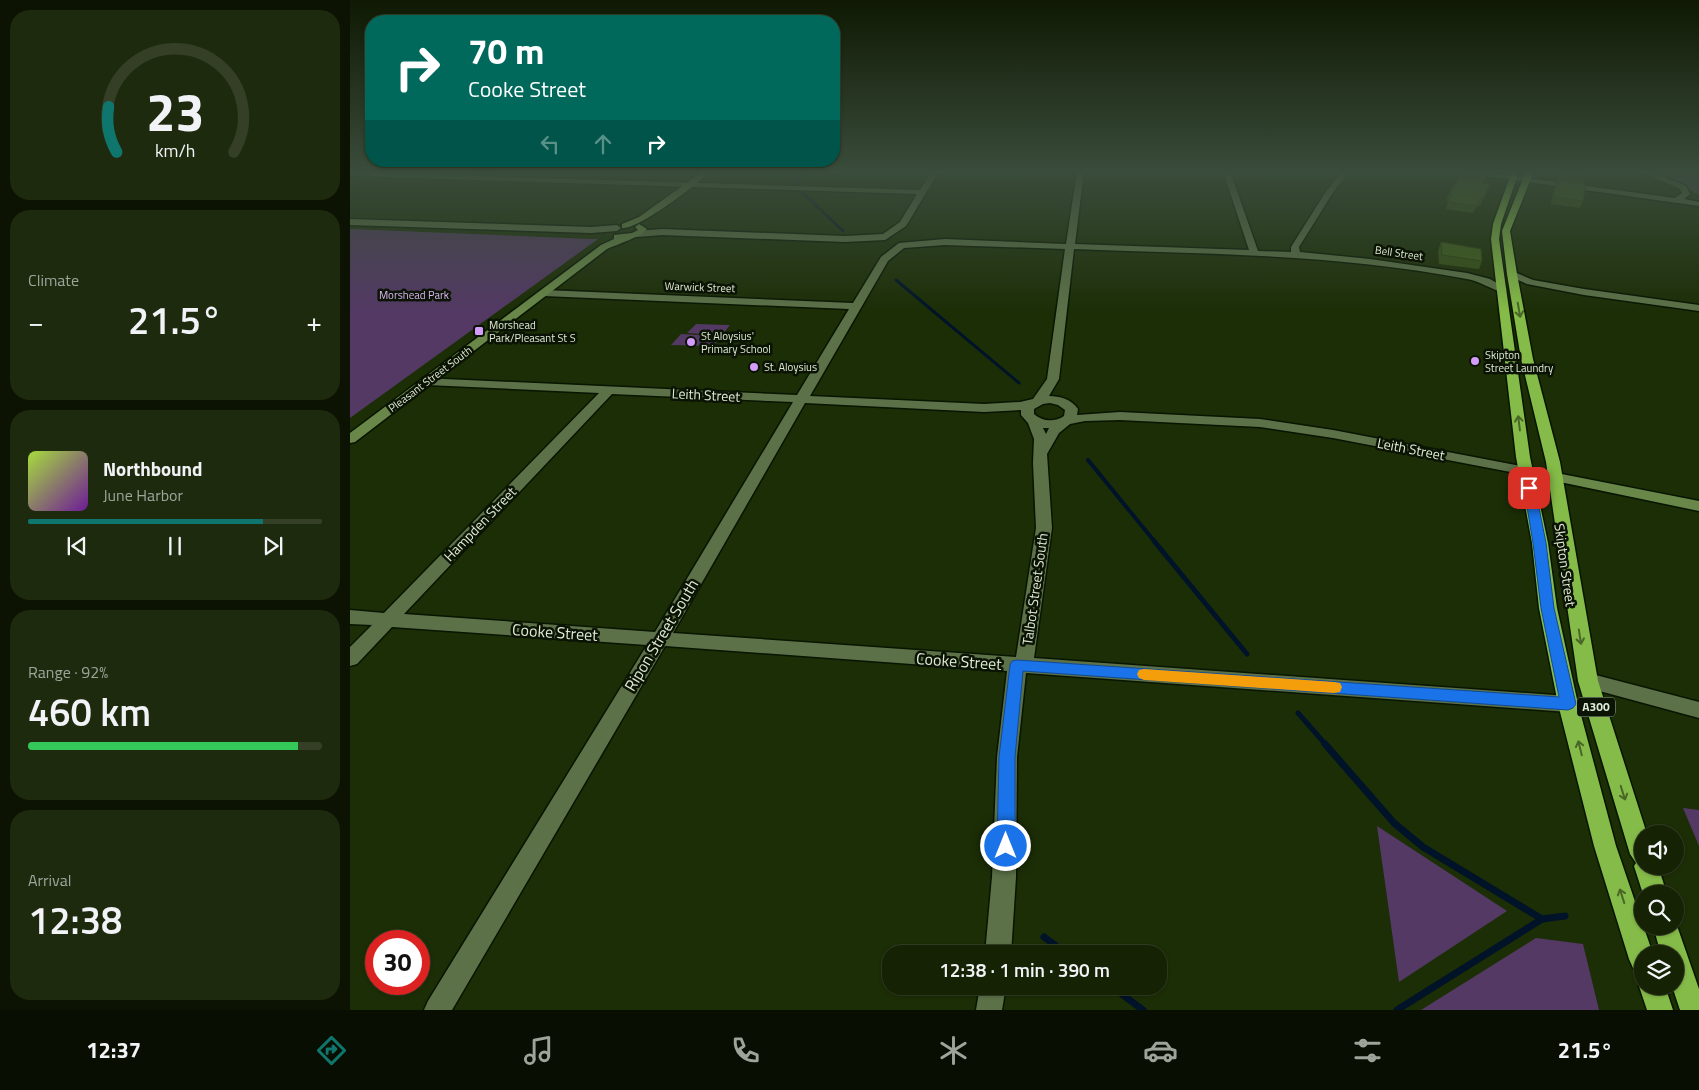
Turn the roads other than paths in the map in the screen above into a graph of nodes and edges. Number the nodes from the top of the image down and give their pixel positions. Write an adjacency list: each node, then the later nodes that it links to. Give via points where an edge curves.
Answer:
1 (650, 218): 10 (street)
2 (911, 218): 14 (street, Ripon Street South)
3 (1074, 218): 17 (street)
4 (1243, 218): 18 (street)
5 (1313, 218): 19 (street, via 1294,247)
6 (1499, 218): 21 (highway, Skipton Street / A300, via 1495,230)
7 (1511, 218): 22 (highway, Skipton Street / A300, via 1506,231)
8 (350, 222): 11 (street)
9 (621, 227): 10 (street); 11 (street); 12 (street)
10 (640, 227): 13 (street); 15 (street, via 662,232 846,239)
11 (591, 230): 12 (street)
12 (610, 235): 13 (street); 16 (street, Pleasant Street South)
13 (625, 237): 16 (street, Pleasant Street South)
14 (904, 237): 15 (street, Ripon Street South); 15 (street, Ripon Street South); 15 (street, Bell Street, via 900,235); 17 (street, Bell Street, via 945,242)
15 (883, 244): 27 (street, Ripon Street South)
16 (604, 247): 26 (street, Pleasant Street South)
17 (1071, 247): 18 (street, Bell Street); 29 (street)
18 (1254, 253): 19 (street, Bell Street)
19 (1296, 254): 20 (street, Bell Street)
20 (1430, 270): 21 (street, Bell Street, via 1480,275); 23 (street, Bell Street, via 1478,278)
21 (1500, 272): 23 (highway, Skipton Street / A300)
22 (1512, 274): 24 (highway, Skipton Street / A300); 25 (street, via 1530,282)
23 (1502, 289): 41 (highway, Skipton Street / A300, one-way to 23)
24 (1515, 290): 25 (street); 42 (highway, Skipton Street / A300, one-way to 42, via 1527,359)
25 (1584, 292): 28 (street)
26 (544, 293): 27 (street, Warwick Street); 30 (street, Pleasant Street South)
27 (855, 306): 32 (street, Ripon Street South)
28 (1699, 308)
29 (1053, 379): 33 (street); 34 (street, via 1060,398)
30 (427, 381): 31 (street, Leith Street); 39 (street, Pleasant Street South)
31 (609, 390): 32 (street, Leith Street); 45 (street, Hampden Street)
32 (800, 400): 35 (street, Leith Street); 46 (street, Ripon Street South)
33 (1035, 402): 34 (street, Leith Street, via 1050,400); 35 (street, Leith Street); 37 (street, via 1026,411)
34 (1066, 404): 36 (street, Leith Street); 38 (street, via 1072,413)
35 (984, 408): 37 (street, Leith Street)
36 (1120, 416): 38 (street, Leith Street, via 1091,416); 41 (street, Leith Street, via 1290,427)
37 (1033, 420): 38 (street, Leith Street, via 1049,424); 40 (street, Talbot Street South, via 1040,434)
38 (1065, 421): 40 (street, via 1054,431)
39 (350, 439)
40 (1041, 453): 48 (street, Talbot Street South, via 1043,540)
41 (1526, 471): 42 (street, Leith Street); 50 (highway, Skipton Street / A300, via 1548,608)
42 (1556, 478): 43 (street, Leith Street); 49 (highway, Skipton Street / A300, one-way to 49)
43 (1699, 506)
44 (350, 616): 45 (street, Cooke Street)
45 (388, 619): 46 (street, Cooke Street); 47 (street, Hampden Street)
46 (660, 639): 48 (street, Cooke Street); 58 (street, Ripon Street South)
47 (350, 659)
48 (1020, 666): 50 (street, Cooke Street); 53 (street, Talbot Street South, via 1007,757)
49 (1588, 681): 51 (street); 52 (highway, Skipton Street / A300, one-way to 52)
50 (1568, 704): 54 (highway, Skipton Street / A300, one-way to 50, via 1605,846)
51 (1699, 710)
52 (1634, 828)
53 (999, 945)
54 (1637, 945)
55 (1684, 984): 61 (highway)
56 (992, 995): 59 (street)
57 (1655, 995): 60 (highway)
58 (437, 1010)
59 (989, 1010)
60 (1660, 1010)
61 (1693, 1010)

